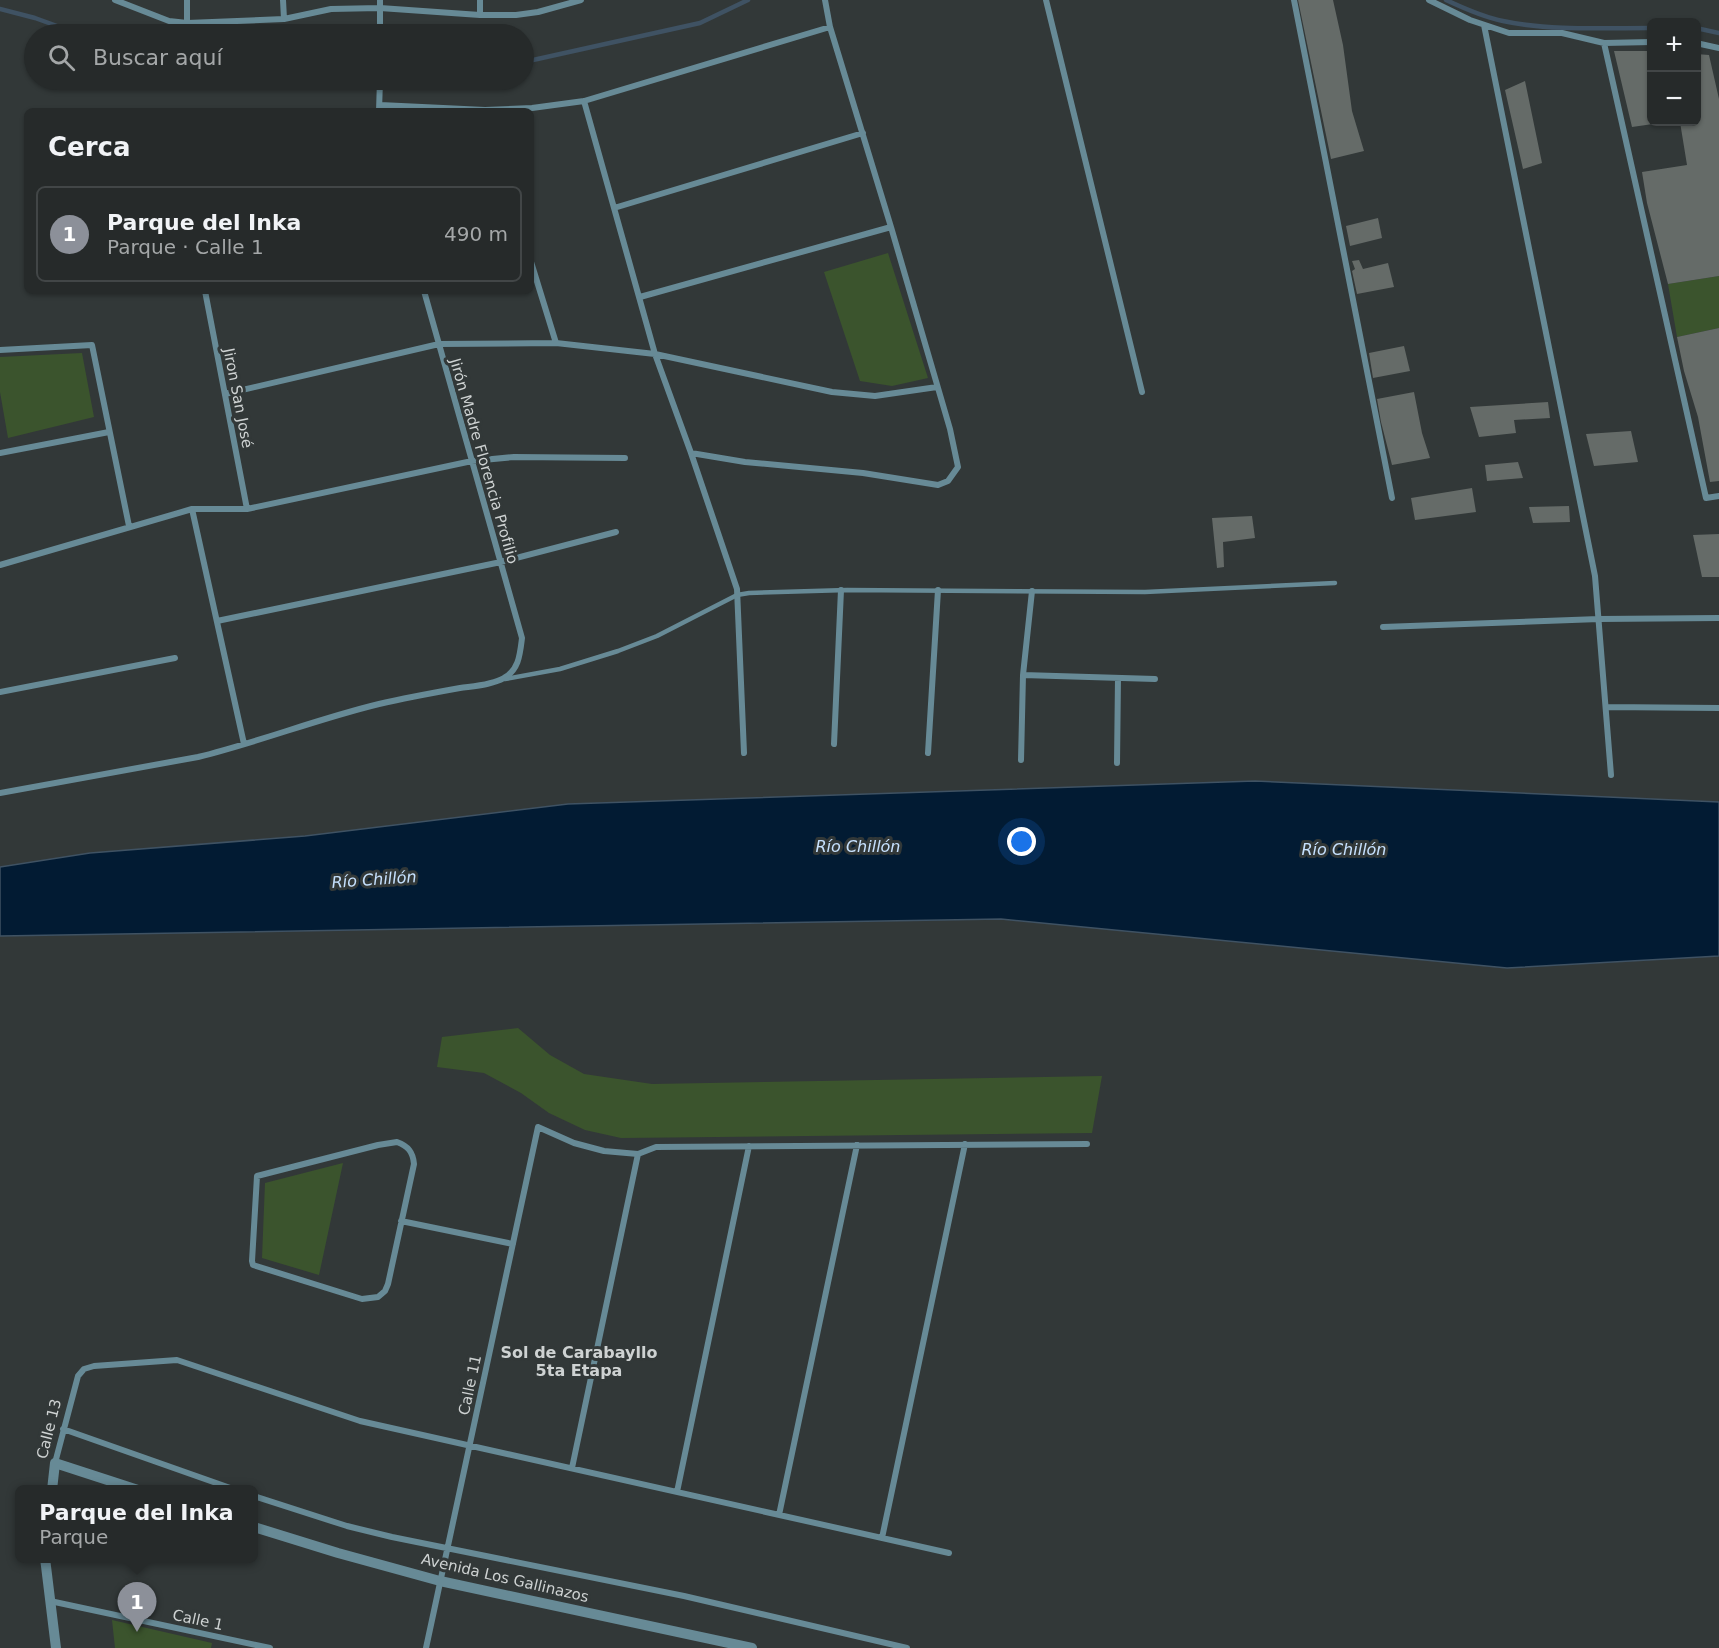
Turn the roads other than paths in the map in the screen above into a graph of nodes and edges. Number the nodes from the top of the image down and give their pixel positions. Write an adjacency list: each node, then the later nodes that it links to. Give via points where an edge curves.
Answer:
1 (115, 0): 14 (street, via 169,21)
2 (187, 0): 14 (street)
3 (284, 0): 13 (street)
4 (380, 0): 11 (street)
5 (480, 0): 12 (street)
6 (578, 0): 12 (street, via 538,12)
7 (825, 0): 17 (street)
8 (1046, 0): 38 (street)
9 (1294, 0): 46 (street)
10 (1429, 0): 16 (street)
11 (380, 8): 12 (street); 13 (street, via 331,9); 15 (street)
12 (480, 15)
13 (284, 20): 14 (street)
14 (187, 22)
15 (380, 24)
16 (1484, 25): 19 (street, via 1509,33 1562,33); 59 (street, via 1596,576)
17 (830, 27): 23 (street); 26 (street)
18 (1647, 42): 19 (street)
19 (1604, 43): 45 (street, via 1706,498)
20 (1701, 44): 21 (street)
21 (1719, 48)
22 (380, 90): 24 (street)
23 (584, 101): 25 (street); 27 (street)
24 (380, 108)
25 (532, 108)
26 (863, 133): 27 (street); 28 (street)
27 (614, 208): 32 (street)
28 (891, 227): 32 (street); 37 (street)
29 (534, 272): 33 (street)
30 (207, 294): 39 (street, Jiron San José)
31 (425, 294): 34 (street, Jirón Madre Florencia Profilio)
32 (640, 297): 36 (street)
33 (556, 343): 34 (street); 36 (street)
34 (439, 344): 39 (street); 44 (street, Jirón Madre Florencia Profilio)
35 (0, 350): 40 (street, via 92,345)
36 (655, 354): 37 (street, via 832,392 875,396); 42 (street)
37 (937, 387): 42 (street, via 958,467 948,481 938,485)
38 (1142, 393)
39 (225, 394): 47 (street, Jiron San José)
40 (109, 432): 41 (street); 49 (street)
41 (0, 453)
42 (691, 453): 57 (street)
43 (625, 458): 44 (street, via 514,457)
44 (472, 461): 47 (street); 51 (street, Jirón Madre Florencia Profilio)
45 (1719, 496)
46 (1392, 498)
47 (247, 508): 48 (street)
48 (192, 509): 49 (street); 60 (street)
49 (129, 526): 52 (street)
50 (616, 532): 51 (street)
51 (501, 562): 60 (street); 65 (street, Jirón Madre Florencia Profilio, via 522,638 518,662)
52 (0, 565)
53 (1335, 583): 56 (lane)
54 (841, 590): 55 (lane); 57 (lane); 71 (street)
55 (938, 590): 56 (lane); 73 (street)
56 (1032, 591): 63 (street)
57 (737, 595): 65 (lane, via 657,636 618,651 560,669); 72 (street)
58 (1719, 618): 59 (street)
59 (1599, 619): 61 (street); 68 (street)
60 (217, 621): 70 (street)
61 (1383, 627)
62 (175, 658): 67 (street)
63 (1023, 675): 64 (street); 74 (street)
64 (1118, 678): 66 (street); 75 (street)
65 (502, 679): 70 (street, via 380,704)
66 (1155, 679)
67 (0, 692)
68 (1606, 707): 69 (street); 76 (street)
69 (1719, 708)
70 (244, 744): 77 (street, via 188,759)
71 (834, 744)
72 (744, 753)
73 (928, 753)
74 (1021, 760)
75 (1117, 762)
76 (1611, 775)
77 (0, 793)
78 (1087, 1143): 79 (street)
79 (965, 1144): 80 (street); 96 (street)
80 (857, 1145): 81 (street); 94 (street)
81 (749, 1146): 82 (street, via 656,1147); 92 (street)
82 (638, 1154): 84 (street, Calle 11, via 574,1143 538,1127); 88 (street)
83 (401, 1221): 83 (street, via 414,1164 410,1150 397,1142 260,1174 255,1179 252,1261 257,1267 362,1299 378,1298 388,1284); 84 (street)
84 (513, 1244): 86 (street, Calle 11)
85 (63, 1429): 86 (street, Calle 13, via 78,1376 84,1370 177,1360 360,1421); 87 (street, Calle 13); 91 (street)
86 (470, 1445): 88 (street); 97 (street, Calle 11)
87 (55, 1463): 89 (street, Calle 13); 90 (street)
88 (572, 1468): 92 (street)
89 (53, 1485)
90 (123, 1485)
91 (222, 1485)
92 (677, 1492): 94 (street)
93 (258, 1497): 97 (street, via 347,1526)
94 (779, 1515): 96 (street)
95 (258, 1528): 100 (street, Avenida Los Gallinazos)
96 (882, 1538): 98 (street)
97 (447, 1549): 100 (street, Calle 11); 106 (street, via 684,1596)
98 (949, 1553)
99 (46, 1563): 101 (street)
100 (440, 1581): 104 (street, Calle 11); 105 (street, Avenida Los Gallinazos)
101 (50, 1601): 102 (street); 103 (street, Calle 1)
102 (56, 1648)
103 (270, 1648)
104 (426, 1648)
105 (752, 1648)
106 (907, 1648)

